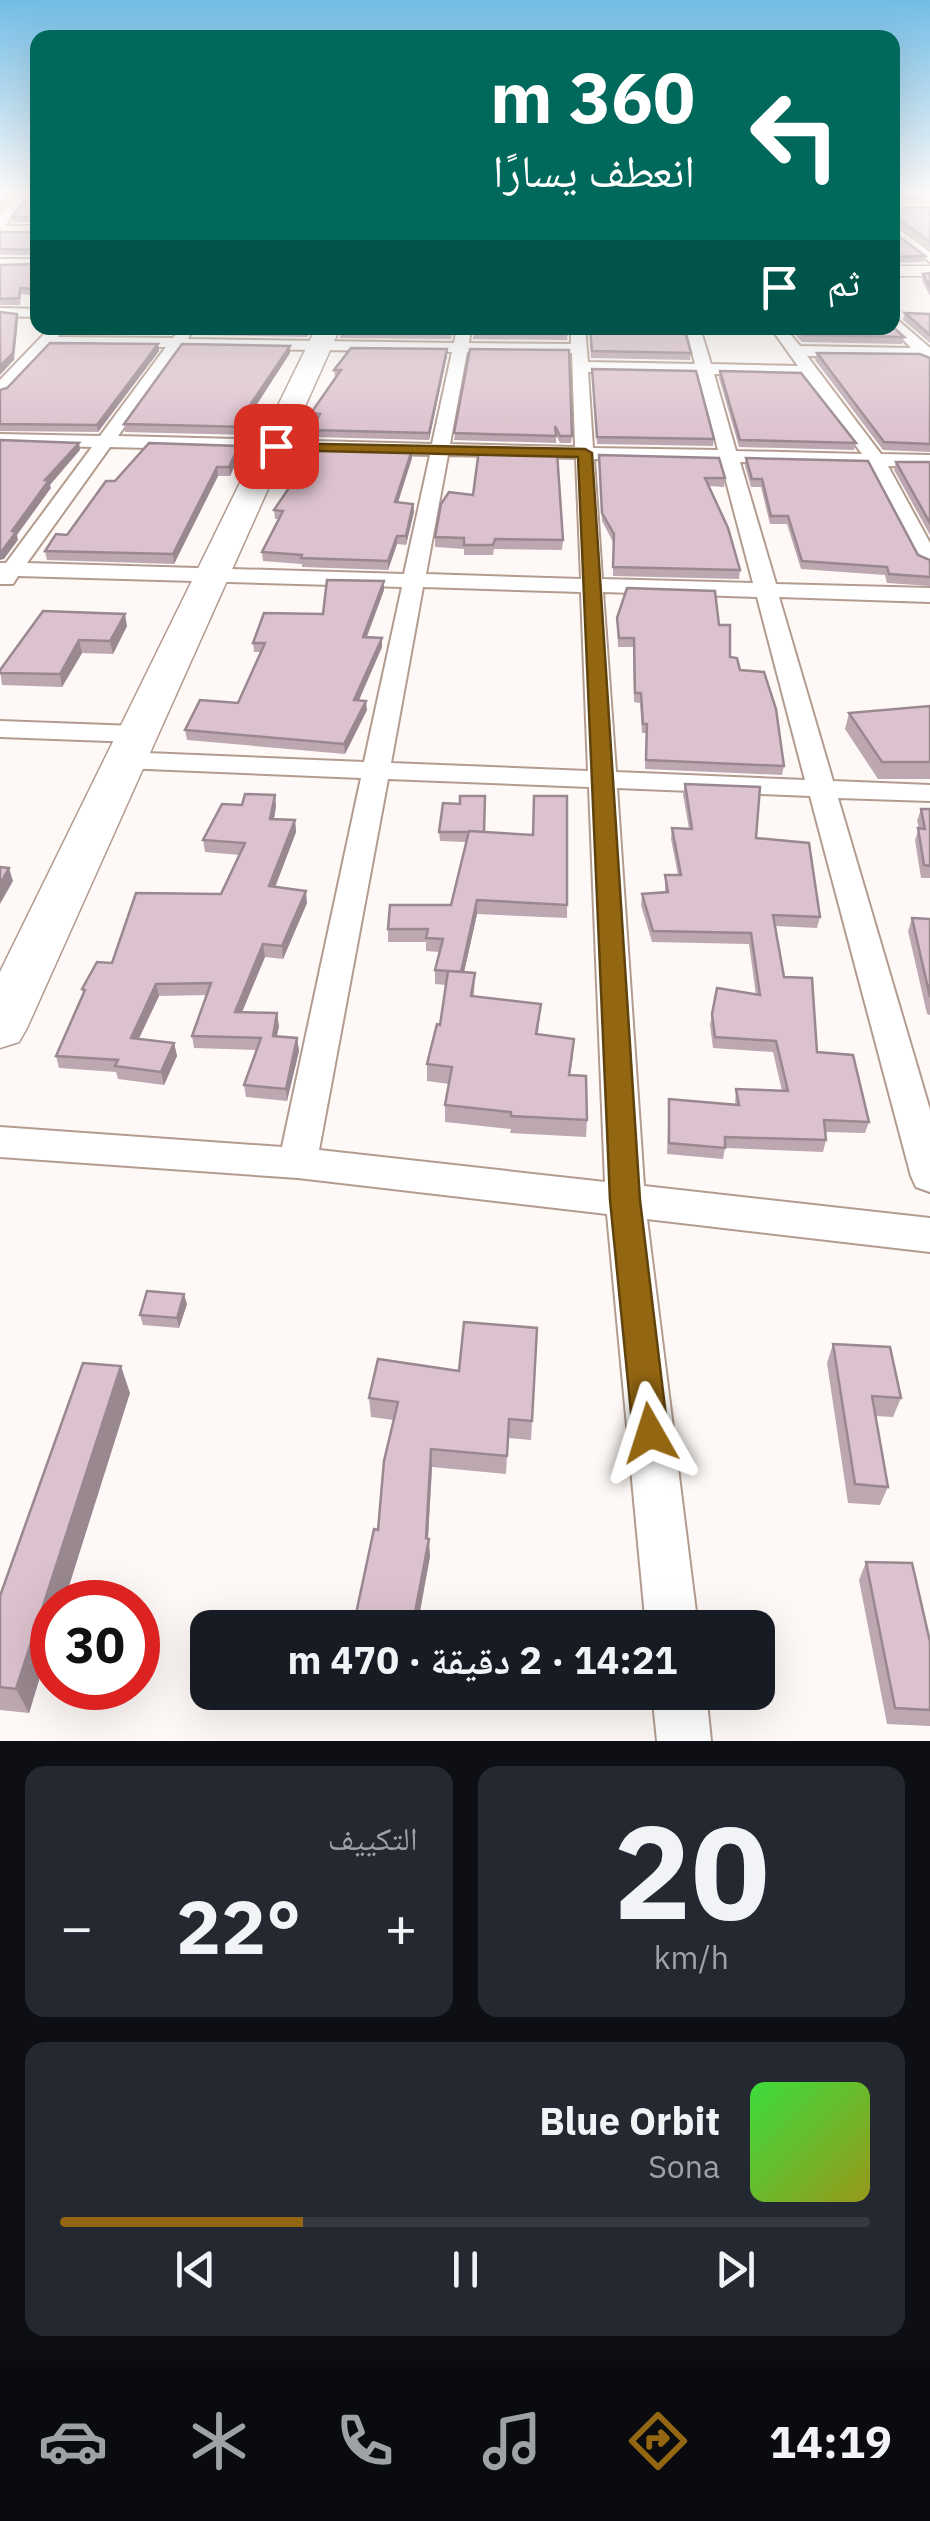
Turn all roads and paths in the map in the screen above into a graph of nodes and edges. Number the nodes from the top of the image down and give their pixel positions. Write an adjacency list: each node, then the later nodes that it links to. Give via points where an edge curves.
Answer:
1 (0, 312): 2 (street)
2 (30, 313)
3 (900, 327): 13 (street)
4 (51, 335): 10 (street)
5 (183, 335): 8 (street); 10 (street); 20 (street)
6 (695, 335): 16 (street)
7 (783, 335): 12 (street)
8 (325, 336): 9 (street); 21 (main road)
9 (462, 337): 11 (street); 22 (street)
10 (46, 340): 15 (street)
11 (580, 348): 16 (street); 23 (street)
12 (796, 351): 13 (street); 17 (street)
13 (928, 355)
14 (0, 366): 15 (street)
15 (22, 367): 18 (street)
16 (705, 369): 17 (street); 24 (street)
17 (810, 371): 25 (street)
18 (0, 390)
19 (0, 439): 20 (street)
20 (106, 441): 21 (street); 29 (street)
21 (276, 446): 22 (street); 28 (main road)
22 (440, 449): 23 (street); 30 (street)
23 (585, 453): 24 (street); 31 (street)
24 (728, 456): 25 (street); 32 (street)
25 (875, 459): 26 (street); 27 (street)
26 (930, 460)
27 (930, 562)
28 (212, 574): 29 (street); 30 (street); 35 (main road)
29 (4, 575)
30 (414, 580): 31 (street); 36 (street)
31 (592, 586): 32 (street); 37 (street)
32 (766, 591): 33 (street); 38 (street)
33 (930, 596)
34 (0, 729): 35 (street)
35 (129, 747): 36 (street); 40 (main road)
36 (376, 772): 37 (street); 42 (street)
37 (603, 782): 38 (street); 44 (street)
38 (822, 789): 39 (street); 43 (street)
39 (930, 792)
40 (0, 1028)
41 (0, 1142): 42 (street)
42 (298, 1164): 44 (street)
43 (930, 1176)
44 (625, 1200): 45 (street); 46 (street)
45 (930, 1236)
46 (670, 1610)
47 (681, 1710): 48 (street)
48 (684, 1741)

